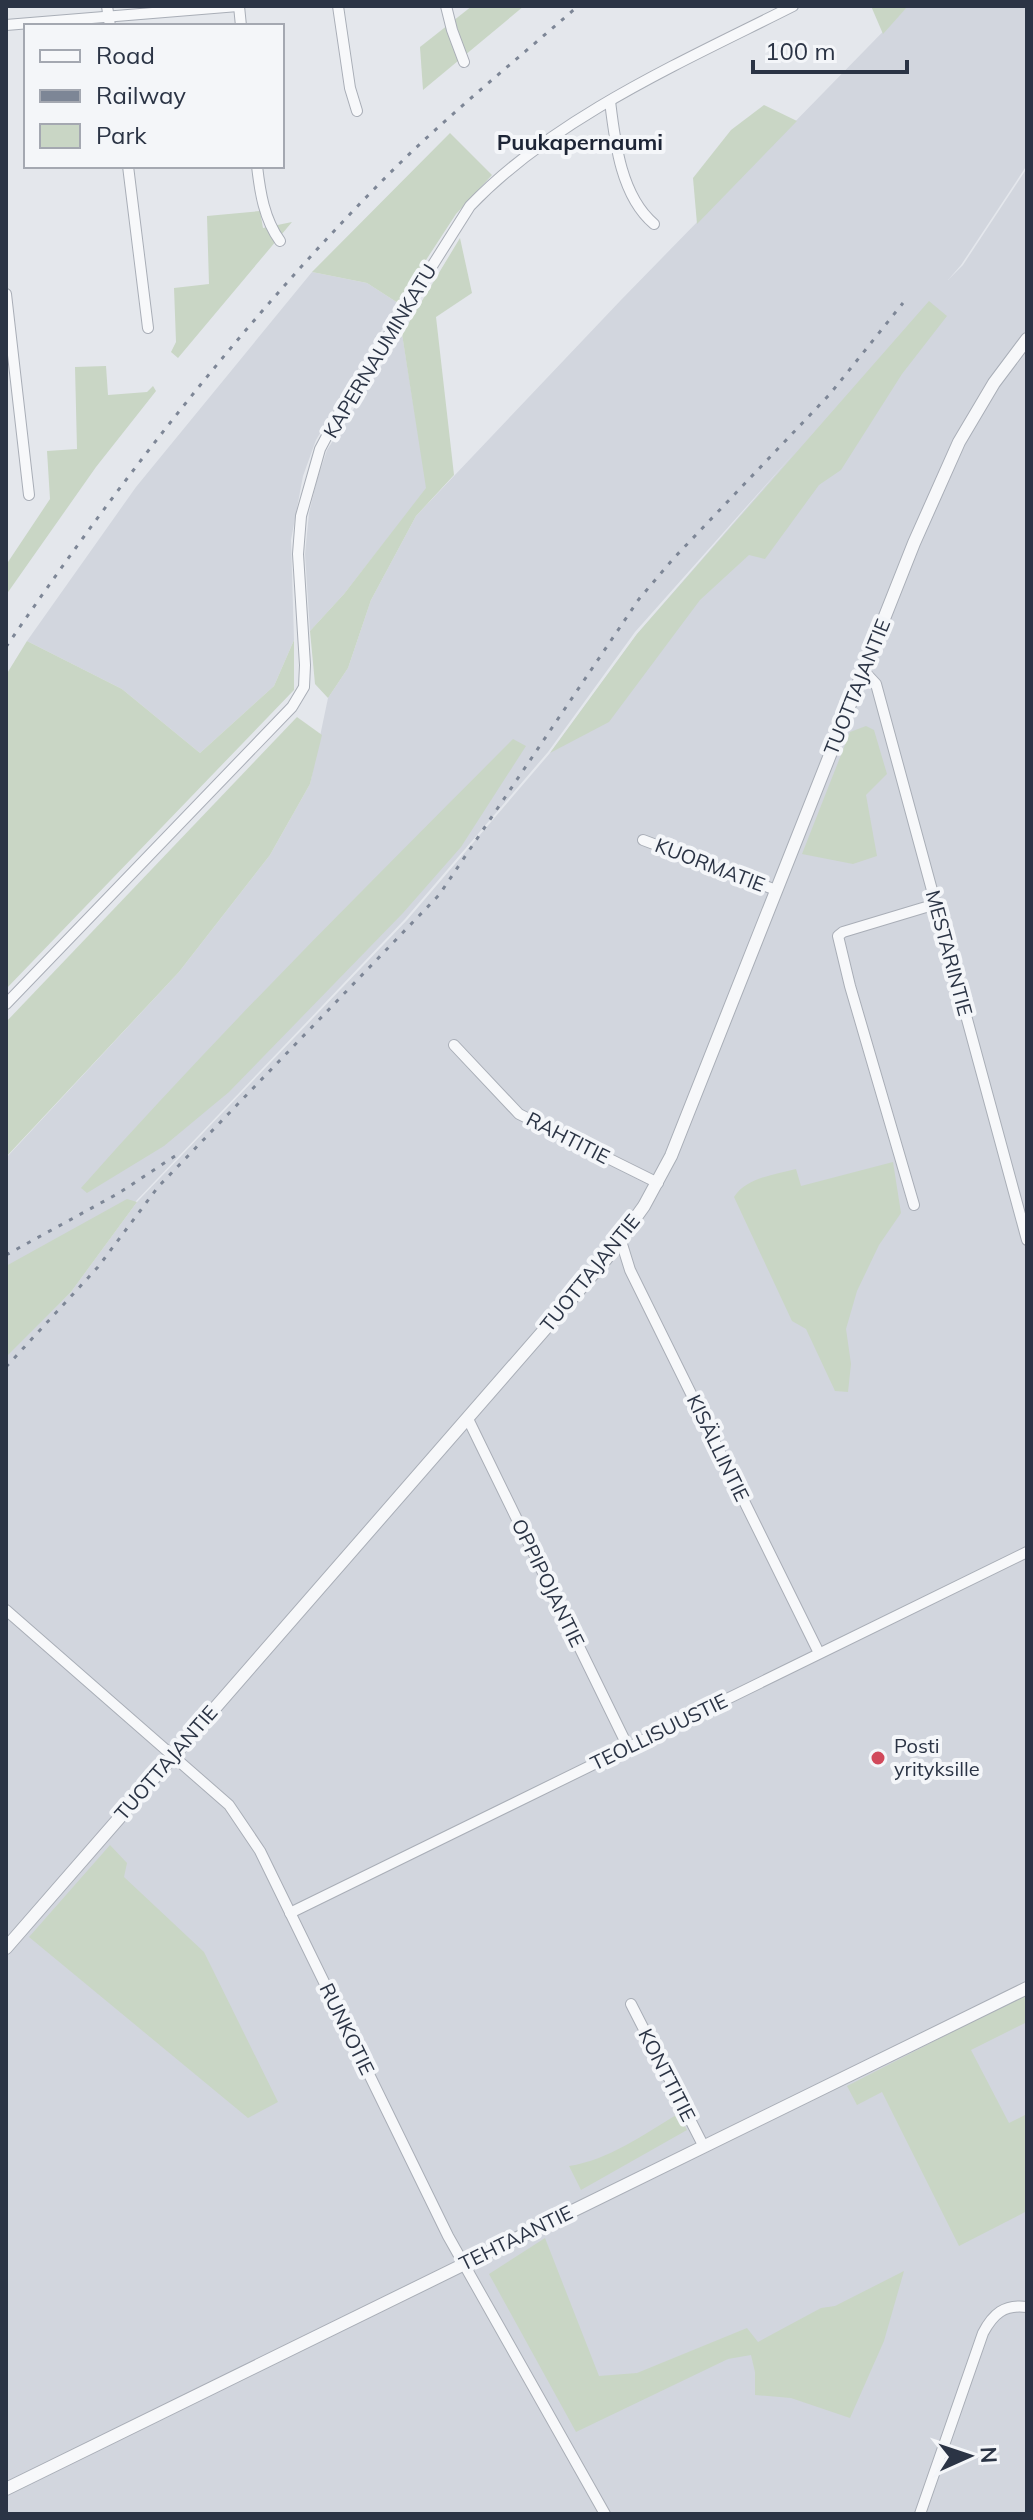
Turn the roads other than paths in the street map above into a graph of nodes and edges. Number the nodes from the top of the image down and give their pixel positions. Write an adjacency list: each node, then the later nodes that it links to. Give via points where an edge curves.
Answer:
1 (238, 6): 5 (street)
2 (338, 6): 9 (street)
3 (446, 6): 7 (street)
4 (793, 6): 8 (street, KAPERNAUMINKATU)
5 (109, 16): 6 (street)
6 (6, 25)
7 (464, 62)
8 (610, 101): 12 (street, via 631,196); 22 (street, KAPERNAUMINKATU, via 515,164 470,206 326,437 310,479 299,539 305,665 304,687 292,707)
9 (357, 111)
10 (128, 168): 15 (street)
11 (257, 168): 13 (street, via 260,196)
12 (654, 224)
13 (280, 241)
14 (6, 294): 17 (street)
15 (148, 328)
16 (1027, 339): 18 (street, TUOTTAJANTIE, via 959,442)
17 (29, 495)
18 (863, 670): 20 (street, TUOTTAJANTIE); 21 (street, MESTARINTIE, via 876,684)
19 (643, 840): 20 (street, KUORMATIE)
20 (776, 890): 24 (street, TUOTTAJANTIE)
21 (936, 904): 25 (street, via 838,936); 26 (street, MESTARINTIE)
22 (6, 1004)
23 (454, 1045): 24 (street, RAHTITIE, via 519,1114)
24 (658, 1183): 27 (street, TUOTTAJANTIE)
25 (914, 1205)
26 (1027, 1240)
27 (621, 1241): 28 (street, TUOTTAJANTIE); 31 (street, KISÄLLINTIE, via 630,1270)
28 (468, 1419): 32 (street, OPPIPOJANTIE); 33 (street, TUOTTAJANTIE)
29 (1027, 1552): 31 (street, TEOLLISUUSTIE)
30 (6, 1610): 33 (street, RUNKOTIE)
31 (819, 1653): 32 (street, TEOLLISUUSTIE)
32 (628, 1747): 34 (street, TEOLLISUUSTIE)
33 (173, 1755): 34 (street, RUNKOTIE, via 229,1805 247,1829); 35 (street, TUOTTAJANTIE)
34 (290, 1913): 39 (street, RUNKOTIE)
35 (7, 1943)
36 (1027, 1988): 38 (street, TEHTAANTIE)
37 (631, 2004): 38 (street, KONTTITIE)
38 (703, 2145): 39 (street, TEHTAANTIE)
39 (463, 2264): 41 (street, TEHTAANTIE); 42 (street, RUNKOTIE)
40 (1027, 2307): 43 (street, via 1002,2309 987,2325)
41 (6, 2489)
42 (605, 2514)
43 (920, 2514)

